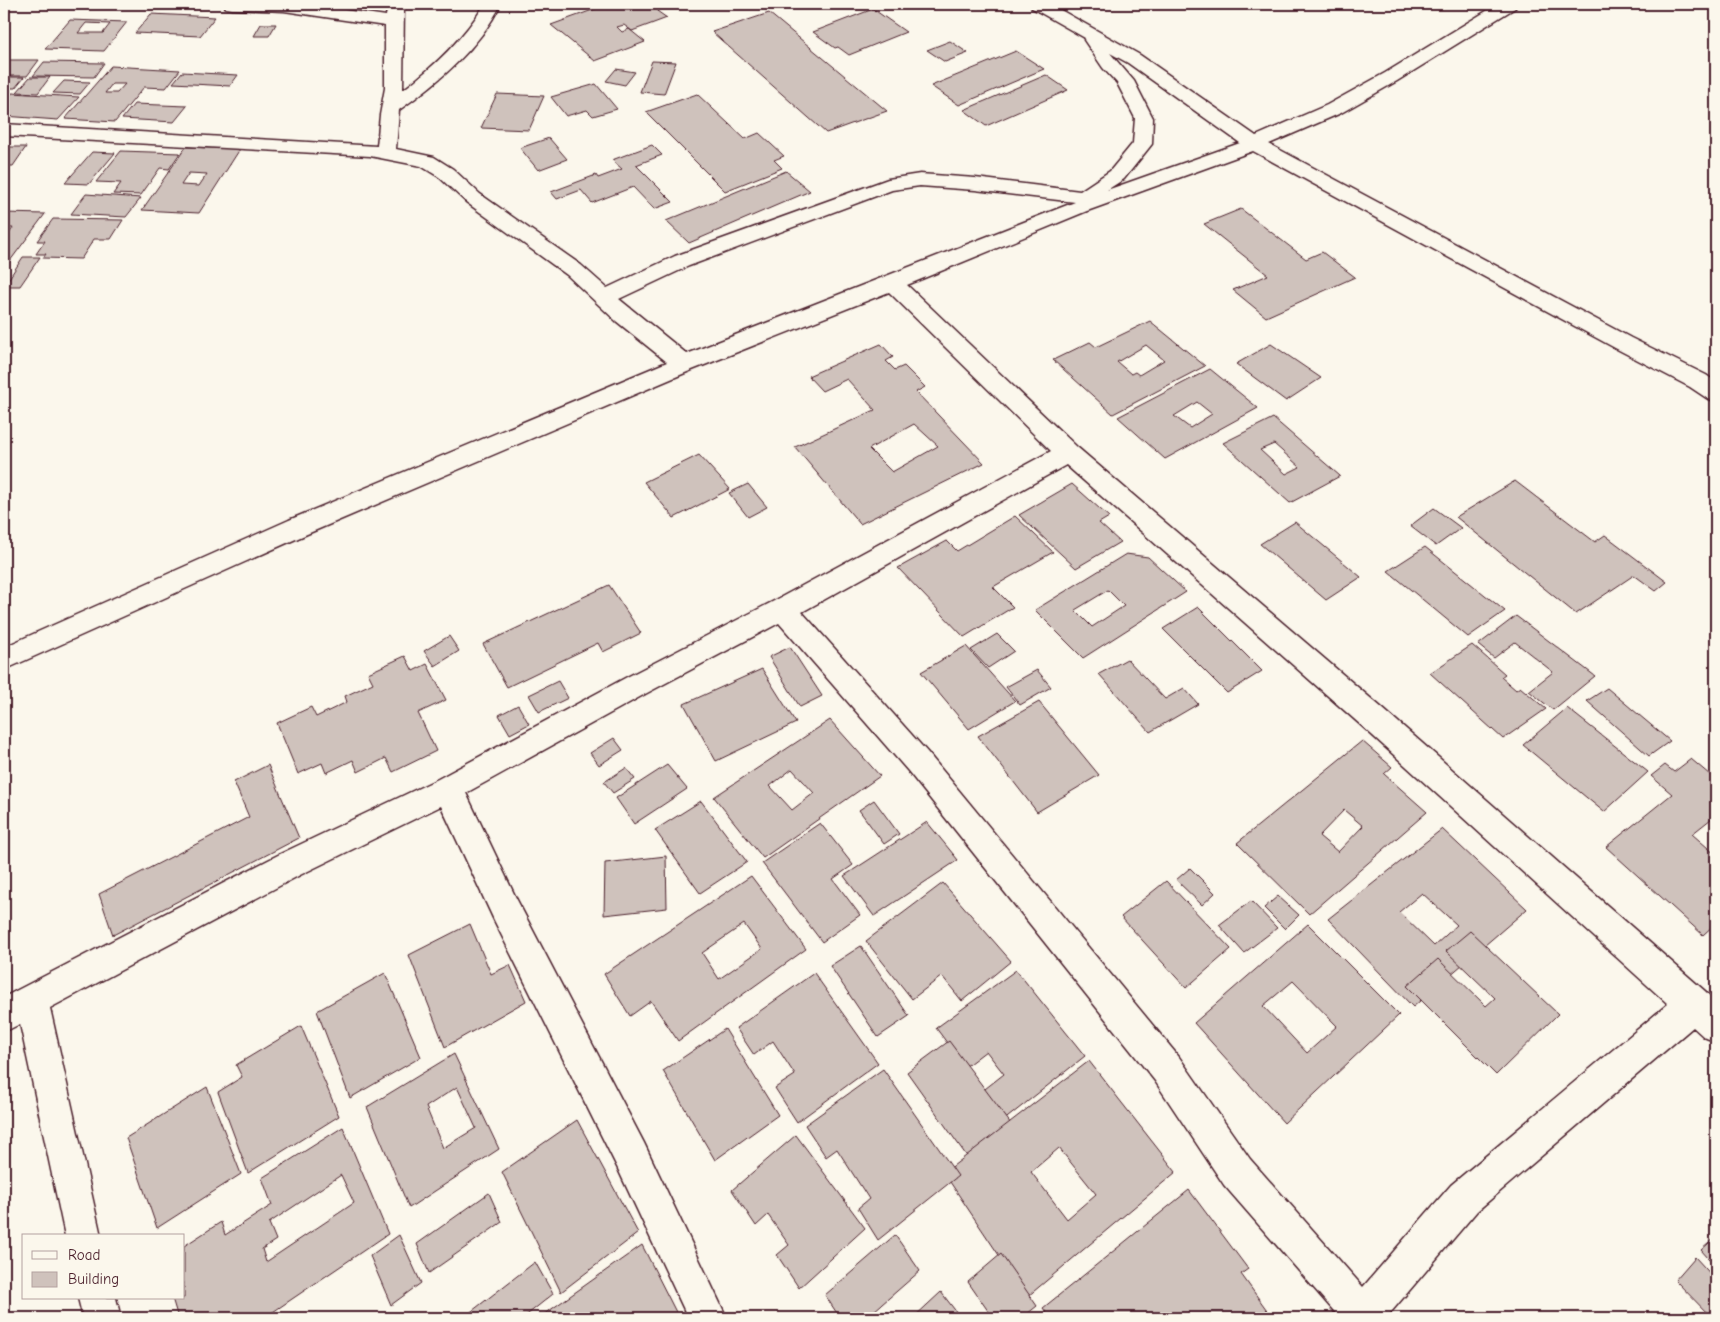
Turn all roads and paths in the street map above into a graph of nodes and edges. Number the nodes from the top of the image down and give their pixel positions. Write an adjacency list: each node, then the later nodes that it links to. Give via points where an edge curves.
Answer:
1 (232, 4): 6 (street, via 284,6)
2 (397, 4): 6 (street)
3 (493, 4): 8 (street, via 462,50)
4 (1038, 4): 7 (street)
5 (1508, 4): 10 (street, via 1334,108)
6 (394, 22): 8 (street, via 394,88)
7 (1088, 33): 10 (street, via 1134,59); 12 (street, via 1125,81 1144,118 1142,144 1117,175)
8 (390, 108): 11 (street)
9 (4, 130): 11 (street, via 230,141)
10 (1254, 144): 12 (street); 16 (street)
11 (386, 153): 14 (street, via 427,161 446,172 473,198 574,270)
12 (1082, 202): 13 (street); 14 (street, via 975,184 920,180 888,185 682,261)
13 (892, 283): 15 (street); 17 (street)
14 (604, 298): 15 (street)
15 (684, 364): 19 (street, via 298,527)
16 (1716, 393)
17 (1068, 453): 18 (street); 22 (street, via 1372,716)
18 (783, 609): 20 (street, via 637,684); 25 (street, via 918,762 1167,1069 1237,1172)
19 (4, 659)
20 (448, 788): 21 (street, via 289,866); 27 (street)
21 (18, 1008): 23 (street)
22 (1705, 1014): 25 (street, via 1547,1130 1464,1198)
23 (82, 1234)
24 (98, 1300): 26 (street)
25 (1363, 1317)
26 (102, 1318)
27 (708, 1318)

